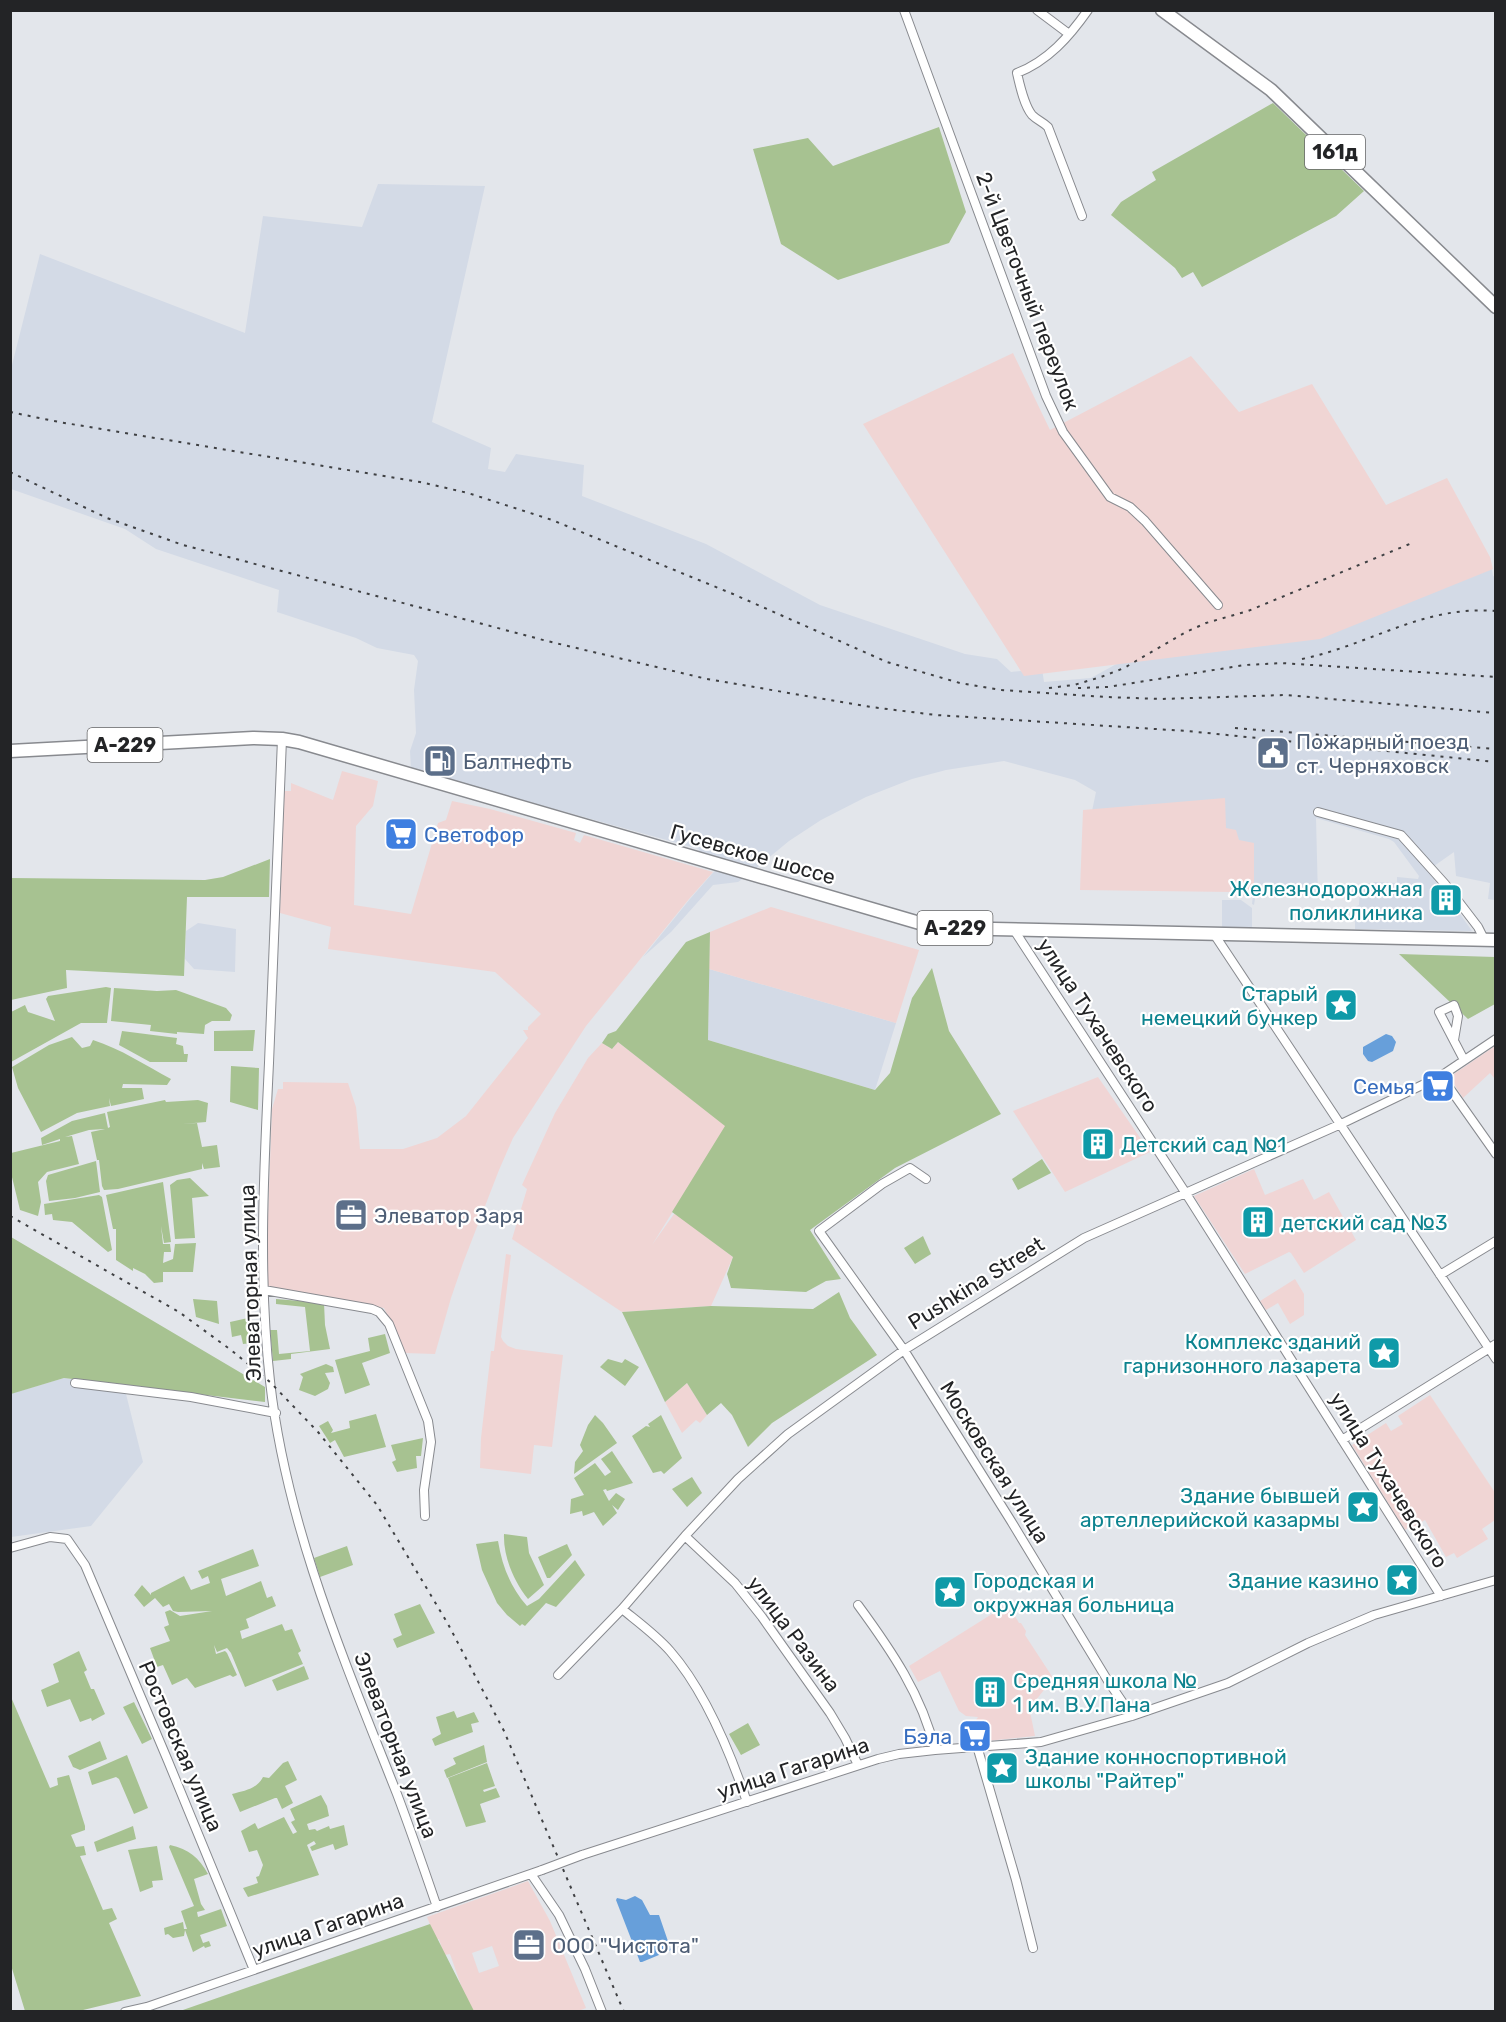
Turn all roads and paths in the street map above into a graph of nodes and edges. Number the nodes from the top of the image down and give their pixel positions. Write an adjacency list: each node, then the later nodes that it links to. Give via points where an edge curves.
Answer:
1 (904, 10): 8 (street, 2-й Цветочный переулок, via 1046,396 1063,432 1110,497 1130,507 1145,521)
2 (1037, 10): 5 (street)
3 (1088, 10): 5 (street)
4 (1162, 10): 7 (main road, 161д, via 1271,90)
5 (1070, 34): 6 (street, via 1049,56 1017,73 1029,110 1048,127)
6 (1082, 216)
7 (1496, 307)
8 (1218, 605)
9 (282, 739): 10 (main road, Гусевское шоссе / А-229); 12 (main road, Гусевское шоссе / А-229, via 922,924); 25 (street, Элеваторная улица)
10 (10, 751)
11 (1318, 812): 14 (street, via 1401,835)
12 (1014, 930): 13 (main road, Гусевское шоссе / А-229); 22 (street, улица Тухачевского)
13 (1214, 934): 14 (main road, Гусевское шоссе / А-229); 19 (street)
14 (1490, 940)
15 (1496, 1038): 17 (street, Pushkina Street)
16 (1454, 1040): 17 (street)
17 (1464, 1060): 18 (street, Pushkina Street)
18 (1441, 1076): 19 (street, Pushkina Street); 20 (street)
19 (1341, 1124): 22 (street, Pushkina Street); 24 (street)
20 (1496, 1154)
21 (926, 1179): 27 (street, Московская улица, via 910,1168 819,1231)
22 (1185, 1192): 27 (street, Pushkina Street, via 1084,1238); 31 (street, улица Тухачевского)
23 (1496, 1240): 24 (street)
24 (1440, 1275): 26 (street)
25 (264, 1290): 30 (street, Элеваторная улица); 32 (street, via 372,1309 385,1318 430,1432)
26 (1492, 1346): 28 (street); 31 (street)
27 (904, 1350): 33 (street, Pushkina Street, via 788,1434 738,1479); 40 (street, Московская улица)
28 (1496, 1359)
29 (75, 1383): 30 (street, via 191,1397)
30 (276, 1413): 46 (street, Элеваторная улица, via 296,1512 331,1626)
31 (1342, 1440): 36 (street, улица Тухачевского)
32 (425, 1516)
33 (685, 1536): 38 (street, Pushkina Street); 43 (street, улица Разина, via 735,1583 783,1644 846,1738)
34 (10, 1548): 48 (street, Ростовская улица, via 50,1537 67,1539 85,1565)
35 (1496, 1580): 36 (street, улица Гагарина)
36 (1441, 1596): 40 (street, улица Гагарина, via 1374,1615 1228,1683)
37 (858, 1605): 42 (street, via 915,1693)
38 (622, 1609): 39 (street, Pushkina Street); 44 (street, via 670,1650 692,1680)
39 (558, 1675)
40 (1132, 1716): 41 (street, улица Гагарина, via 1041,1742)
41 (977, 1746): 42 (street, улица Гагарина); 47 (street)
42 (935, 1750): 43 (street, улица Гагарина)
43 (858, 1765): 44 (street, улица Гагарина)
44 (747, 1802): 45 (street, улица Гагарина, bridge)
45 (531, 1874): 46 (street, улица Гагарина); 50 (street, via 559,1915)
46 (437, 1907): 48 (street, улица Гагарина)
47 (1033, 1948)
48 (254, 1970): 49 (street, улица Гагарина)
49 (125, 2012)
50 (602, 2012)

